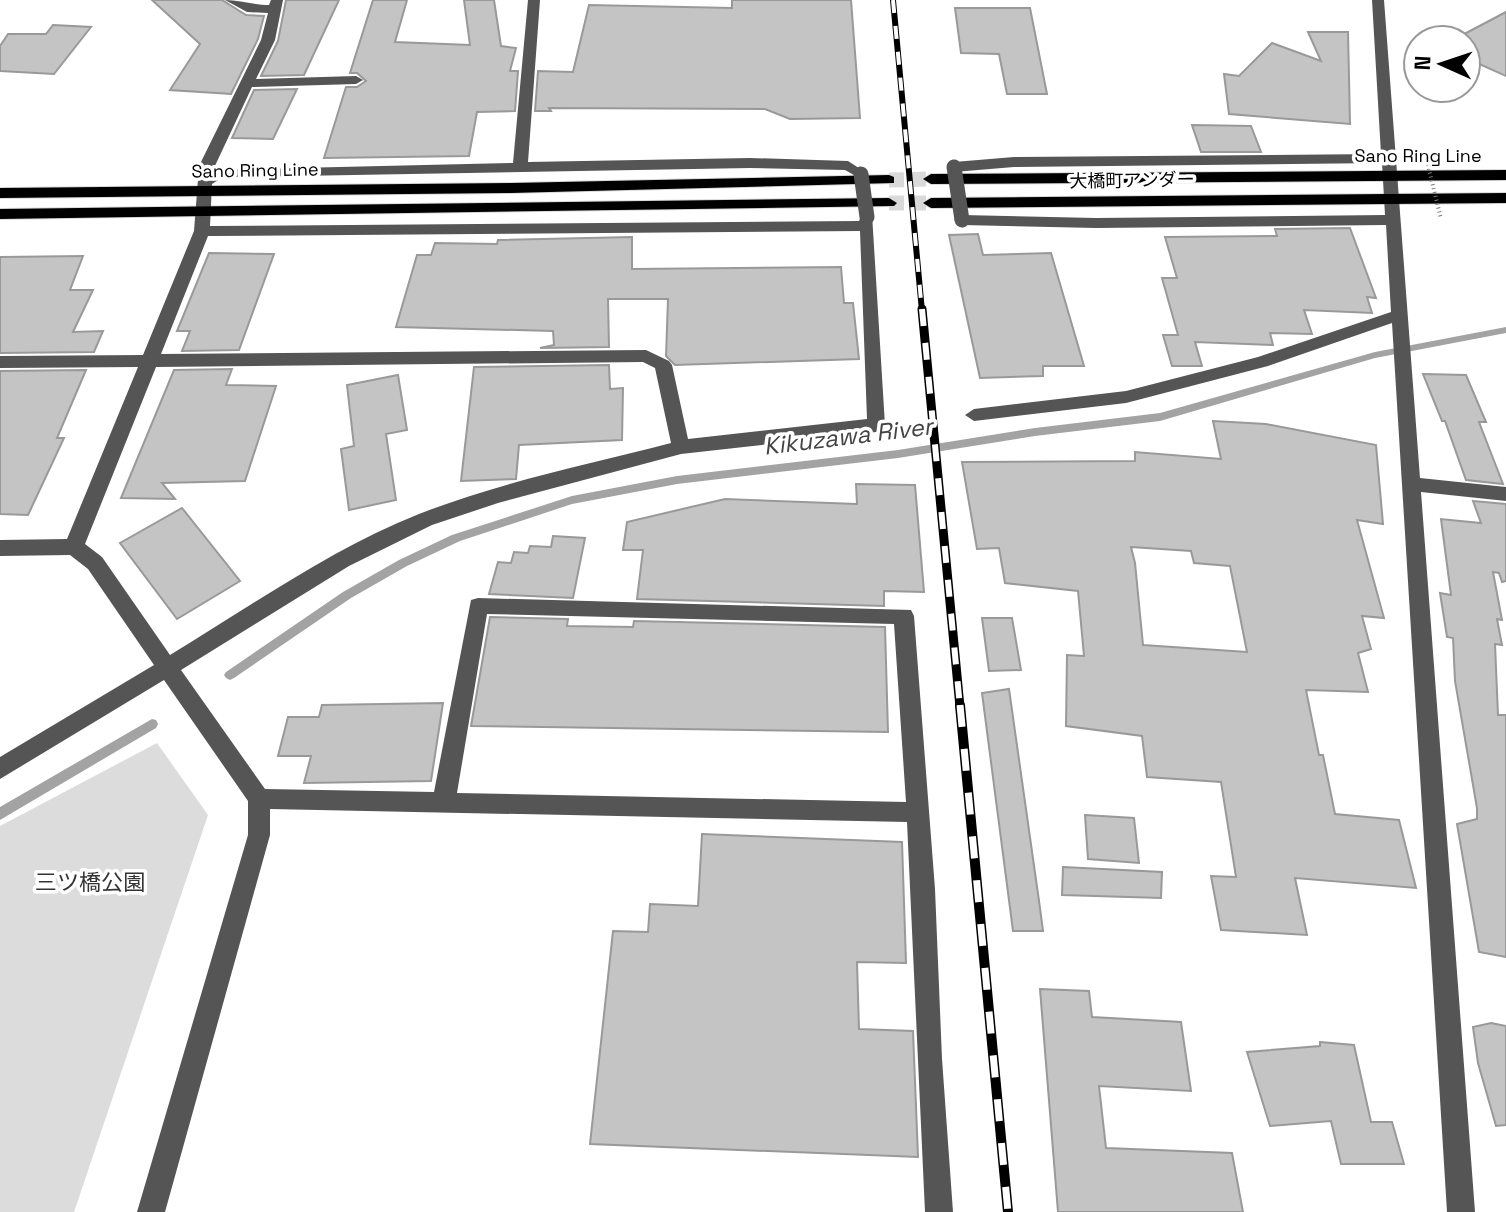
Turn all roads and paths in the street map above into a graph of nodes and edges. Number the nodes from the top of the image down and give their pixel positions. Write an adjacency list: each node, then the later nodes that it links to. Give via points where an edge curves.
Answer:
1 (231, 0): 4 (street, via 252,9)
2 (534, 0): 9 (street)
3 (1378, 0): 8 (street)
4 (276, 4): 6 (street, via 268,40)
5 (356, 80): 6 (street)
6 (247, 83): 15 (street, via 206,166)
7 (1426, 157): 24 (path, bridge)
8 (1391, 158): 12 (street); 25 (street, bridge, via 954,167 962,220)
9 (520, 168): 15 (street, via 233,172 219,173); 26 (street, bridge, via 848,166 861,174)
10 (1330, 175): 12 (main road, Sano Ring Line); 13 (main road, 大橋町アンダー)
11 (1506, 175): 12 (main road, Sano Ring Line)
12 (1392, 176): 18 (street)
13 (931, 179)
14 (889, 180): 15 (main road, Sano Ring Line, via 511,188)
15 (206, 186): 16 (main road, Sano Ring Line); 22 (street)
16 (0, 193)
17 (1333, 198): 18 (main road, Sano Ring Line); 21 (main road, 大橋町アンダー)
18 (1392, 198): 19 (main road, Sano Ring Line); 25 (street)
19 (1506, 198)
20 (889, 203): 22 (main road, Sano Ring Line)
21 (931, 203)
22 (203, 210): 23 (main road, Sano Ring Line); 27 (street)
23 (0, 214)
24 (1441, 219)
25 (1393, 220): 28 (street)
26 (866, 221): 27 (street); 32 (street, via 876,425)
27 (202, 231): 29 (street)
28 (1399, 323): 31 (street, via 1382,319 1262,362 1126,397); 33 (street)
29 (152, 360): 30 (street); 32 (street, via 646,356 663,365); 35 (street)
30 (0, 362)
31 (974, 415)
32 (681, 447): 37 (street, via 425,520 342,561)
33 (1412, 484): 34 (street); 44 (street)
34 (1506, 494)
35 (74, 547): 36 (street); 37 (street, via 95,563)
36 (0, 548)
37 (169, 667): 38 (street); 39 (street)
38 (0, 769)
39 (259, 799): 40 (street); 42 (street, via 259,835)
40 (444, 801): 41 (street); 41 (street, via 478,606 904,616)
41 (916, 812): 43 (street)
42 (151, 1212)
43 (939, 1212)
44 (1461, 1212)

